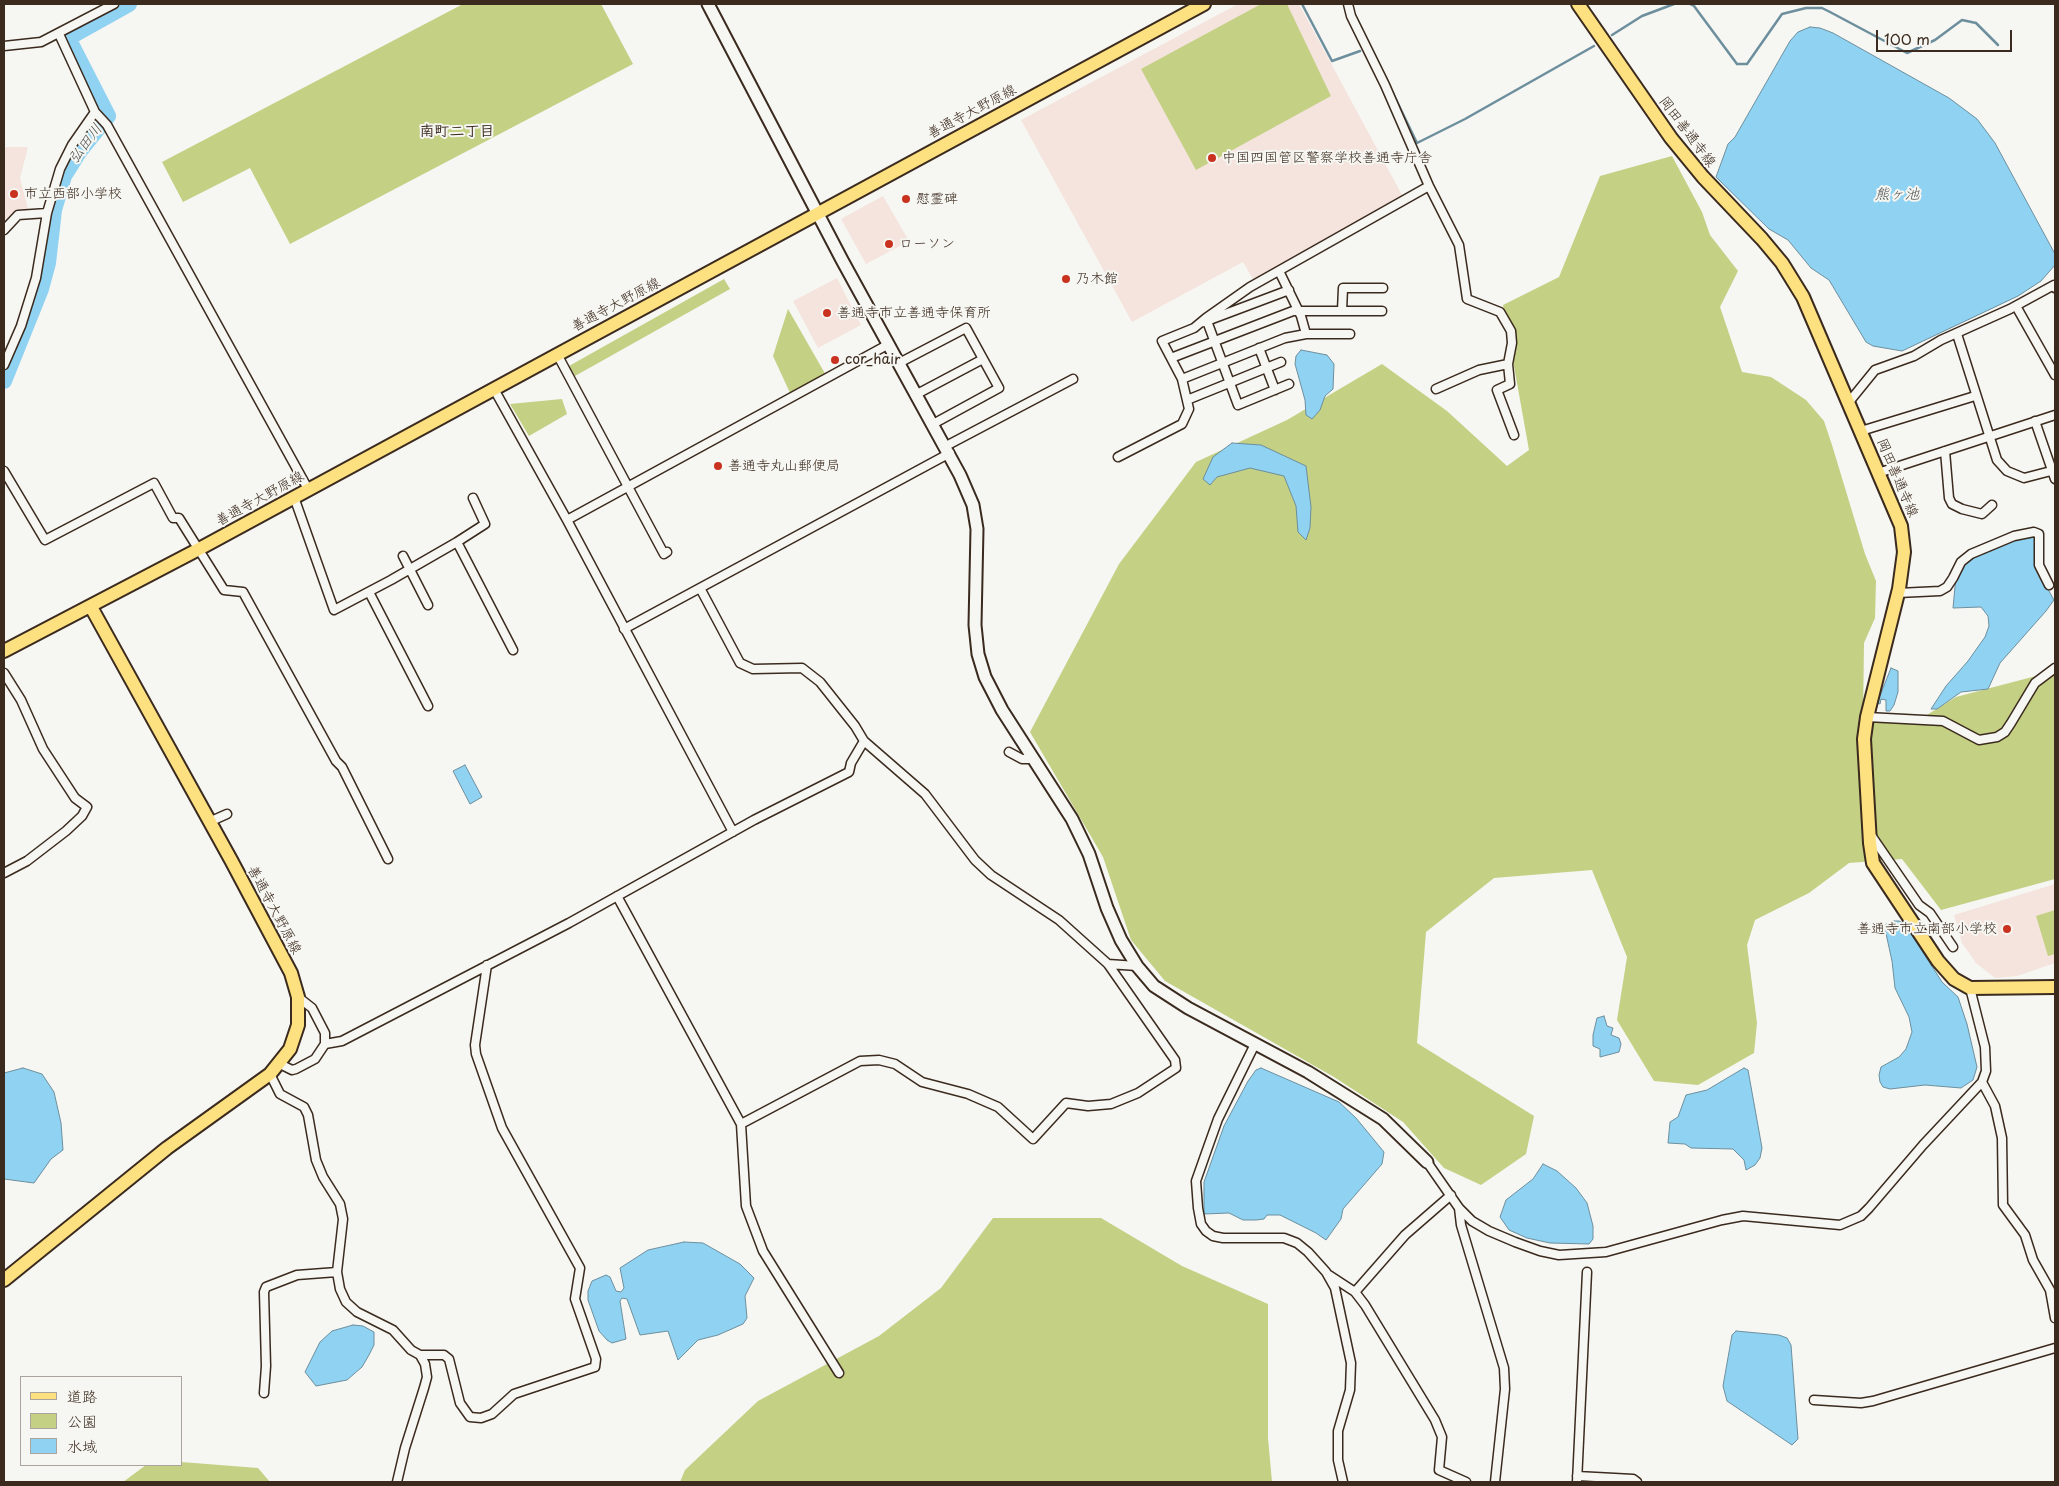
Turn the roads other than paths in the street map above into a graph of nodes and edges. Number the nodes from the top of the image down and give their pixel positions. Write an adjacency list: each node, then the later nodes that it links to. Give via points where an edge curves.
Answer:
1 (114, 4): 6 (street)
2 (708, 4): 11 (street)
3 (1204, 4): 11 (main road, 善通寺大野原線)
4 (1348, 4): 9 (street)
5 (1578, 4): 49 (main road, 岡田善通寺線, via 1671,138 1782,263 1803,297)
6 (59, 34): 7 (street, via 41,42); 8 (street)
7 (4, 46)
8 (97, 114): 10 (street, via 72,145); 64 (street, via 107,125)
9 (1428, 186): 13 (street); 35 (street, via 1459,245 1467,299 1500,312 1510,331 1512,343)
10 (47, 213): 12 (street, via 18,215); 36 (street, via 36,278)
11 (819, 213): 27 (street); 29 (main road, 善通寺大野原線)
12 (4, 230)
13 (1279, 271): 16 (street); 22 (street, via 1250,287)
14 (1383, 288): 19 (street, via 1343,288)
15 (2055, 288): 17 (street, via 2054,285)
16 (1289, 290): 18 (street); 21 (street)
17 (2016, 306): 25 (street); 38 (street)
18 (1299, 311): 19 (street); 23 (street); 26 (street)
19 (1342, 311): 20 (street)
20 (1382, 311)
21 (1207, 321): 22 (street); 26 (street)
22 (1198, 325): 30 (street, via 1162,341)
23 (1306, 334): 24 (street); 28 (street)
24 (1350, 334)
25 (1957, 334): 47 (street); 49 (street, via 1914,356 1875,370)
26 (1216, 342): 30 (street); 32 (street)
27 (889, 344): 34 (street); 63 (street)
28 (1259, 348): 32 (street); 37 (street)
29 (557, 354): 43 (main road, 善通寺大野原線); 63 (street)
30 (1171, 358): 40 (street)
31 (983, 359): 34 (street, via 966,328); 46 (street); 52 (street, via 999,388)
32 (1224, 362): 40 (street); 41 (street)
33 (1281, 362): 37 (street)
34 (899, 363): 46 (street)
35 (1508, 364): 44 (street, via 1478,370); 54 (street, via 1510,384 1497,390)
36 (4, 365)
37 (1266, 368): 41 (street); 45 (street)
38 (2055, 375)
39 (1073, 379): 56 (street)
40 (1182, 379): 48 (street)
41 (1230, 383): 45 (street, via 1238,405); 48 (street)
42 (1288, 384): 45 (street)
43 (494, 389): 64 (main road, 善通寺大野原線); 68 (street)
44 (1436, 389)
45 (1275, 390)
46 (917, 394): 52 (street)
47 (1975, 396): 53 (street); 55 (street)
48 (1187, 400): 58 (street, via 1189,409 1182,424)
49 (1849, 402): 53 (main road, 岡田善通寺線)
50 (2055, 415): 51 (street)
51 (2035, 421): 55 (street); 60 (street)
52 (933, 424): 56 (street)
53 (1861, 431): 61 (main road, 岡田善通寺線)
54 (1514, 435)
55 (1989, 437): 57 (street); 60 (street, via 1997,460 2014,475 2032,477)
56 (948, 450): 75 (street); 89 (street, via 973,505 978,529 978,654 985,677 1002,710)
57 (1945, 451): 61 (street); 67 (street, via 1952,504 1982,514)
58 (1118, 457)
59 (4, 471): 70 (street, via 45,540 154,483 173,518 179,518)
60 (2051, 471): 62 (street)
61 (1878, 473): 77 (main road, 岡田善通寺線, via 1901,526 1904,552)
62 (2055, 479)
63 (629, 488): 68 (street); 71 (street, via 664,554)
64 (308, 489): 65 (main road, 善通寺大野原線)
65 (294, 497): 70 (main road, 善通寺大野原線); 76 (street, via 334,610)
66 (473, 498): 69 (street, via 485,524)
67 (1992, 505)
68 (567, 520): 80 (street)
69 (457, 542): 73 (street); 81 (street)
70 (199, 549): 79 (main road, 善通寺大野原線); 94 (street, via 224,590 243,592 342,767)
71 (667, 552)
72 (403, 556): 73 (street)
73 (410, 570): 76 (street); 78 (street)
74 (2049, 585): 77 (street, via 2039,565 2039,534 2034,532 2014,536 1971,554 1961,562 1947,587 1940,591)
75 (700, 588): 80 (street); 87 (street, via 740,663 754,669 802,668 820,682 856,726)
76 (369, 592): 85 (street)
77 (1898, 593): 86 (main road, 岡田善通寺線)
78 (428, 605)
79 (90, 607): 82 (main road); 91 (main road, 善通寺大野原線)
80 (624, 629): 92 (street)
81 (513, 650)
82 (4, 651)
83 (2055, 668): 86 (street, via 2035,683 2011,723 1997,737 1979,740 1944,721)
84 (4, 673): 95 (street, via 21,700 43,749 75,798 87,807 66,831 27,861)
85 (428, 706)
86 (1867, 716): 93 (main road, 岡田善通寺線, via 1864,740)
87 (864, 741): 92 (street, via 849,772); 98 (street, via 925,794 975,860 991,875 1059,920)
88 (1009, 752): 89 (street, via 1022,759)
89 (1033, 758): 100 (street, via 1072,819 1089,854 1121,940)
90 (227, 814): 91 (street)
91 (209, 822): 103 (main road, 善通寺大野原線, via 291,974)
92 (733, 832): 96 (street)
93 (1869, 832): 97 (street); 102 (main road, 岡田善通寺線, via 1874,863 1883,879 1938,961 1954,979)
94 (388, 859)
95 (4, 873)
96 (617, 896): 99 (street); 109 (street)
97 (1953, 947)
98 (1108, 964): 100 (street); 109 (street, via 1175,1060 1176,1068 1138,1093 1112,1104 1088,1106 1066,1103 1033,1139 998,1107 968,1094 922,1082 895,1064 880,1060 860,1061)
99 (487, 965): 104 (street, via 342,1041); 120 (street, via 476,1054 502,1128 580,1268 575,1299 596,1359 595,1367 514,1394 492,1414 470,1417 460,1403 449,1359 444,1355)
100 (1137, 966): 105 (street, via 1154,986)
101 (2055, 987): 102 (main road)
102 (1970, 988): 108 (street, via 1985,1046 1986,1071)
103 (298, 997): 104 (street, via 316,1015 325,1033); 106 (main road, 善通寺大野原線, via 295,1038)
104 (324, 1044): 106 (street, via 315,1060 296,1069)
105 (1255, 1044): 110 (street, via 1308,1072 1383,1119); 114 (street, via 1218,1119 1196,1182 1201,1224 1206,1231 1223,1238 1284,1238 1308,1252)
106 (280, 1064): 107 (main road, 善通寺大野原線)
107 (270, 1074): 113 (street, via 280,1094 304,1108 308,1115 319,1169 340,1204 342,1219); 116 (main road, 善通寺大野原線, via 167,1148)
108 (1982, 1082): 112 (street, via 1869,1208 1861,1216 1840,1225 1743,1216 1606,1252 1559,1255 1489,1231); 118 (street, via 1995,1106 2002,1138 2003,1205 2025,1235 2033,1260 2050,1290)
109 (741, 1124): 121 (street, via 744,1194 753,1227 772,1267)
110 (1426, 1162): 111 (street)
111 (1451, 1195): 112 (street); 117 (street, via 1405,1235)
112 (1459, 1208): 128 (street, via 1461,1225 1504,1368 1505,1389)
113 (337, 1272): 120 (street, via 346,1302 357,1312 393,1330); 122 (street, via 297,1275 266,1287)
114 (1326, 1272): 117 (street); 126 (street, via 1340,1302 1351,1363 1350,1390 1338,1430 1338,1460)
115 (1587, 1272): 124 (street)
116 (4, 1280)
117 (1355, 1292): 127 (street, via 1435,1420 1442,1437 1440,1470)
118 (2055, 1318)
119 (2055, 1348): 123 (street, via 1873,1401)
120 (420, 1355): 125 (street, via 427,1377)
121 (839, 1373)
122 (264, 1393)
123 (1814, 1400)
124 (1577, 1479): 129 (street, via 1633,1479)
125 (398, 1482)
126 (1343, 1482)
127 (1466, 1482)
128 (1495, 1482)
129 (1637, 1482)

